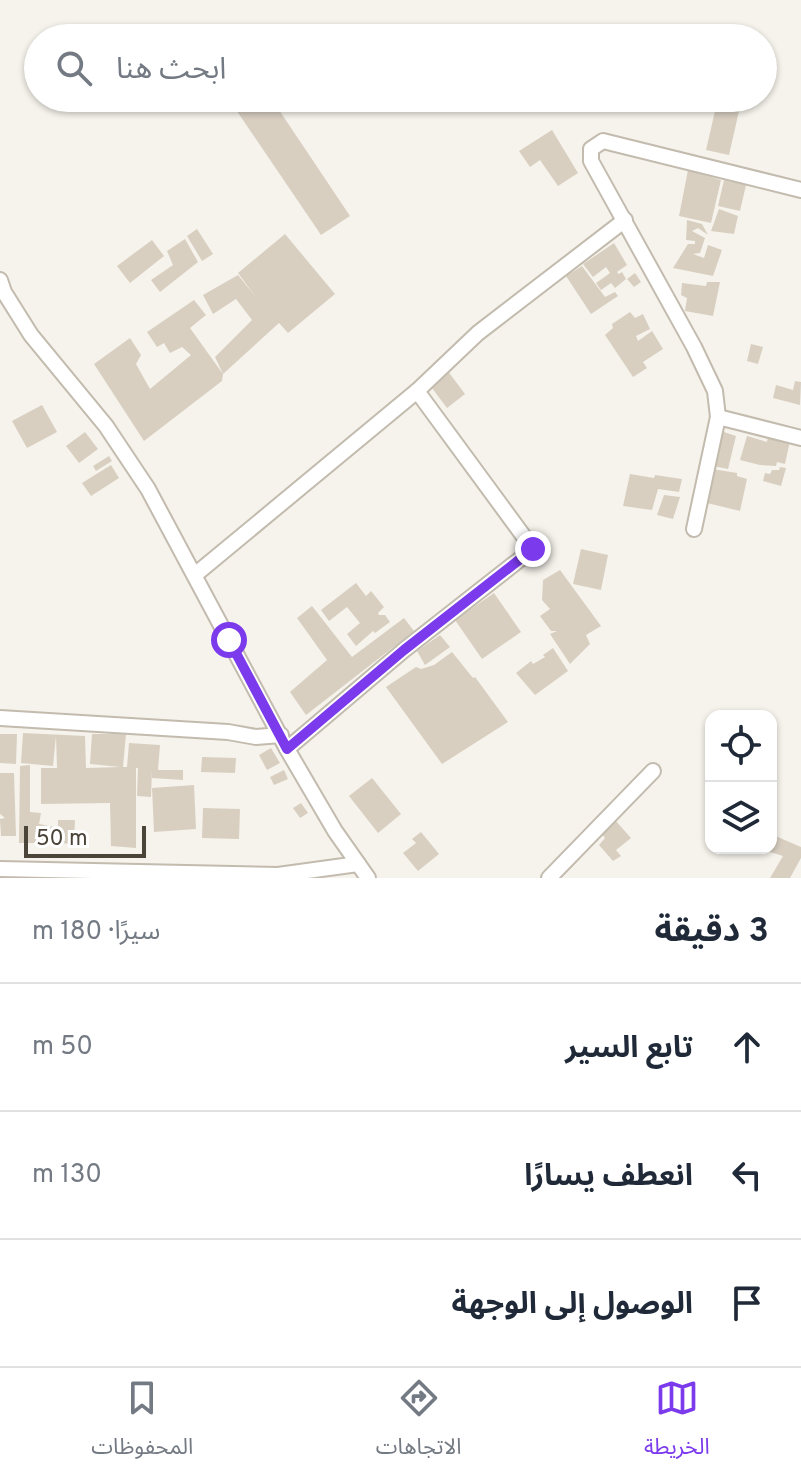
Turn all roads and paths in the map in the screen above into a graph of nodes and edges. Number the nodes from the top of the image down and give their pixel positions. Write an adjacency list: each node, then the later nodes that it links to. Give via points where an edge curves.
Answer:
1 (801, 190): 2 (street, via 603,141 596,144 591,161)
2 (625, 220): 4 (street, via 478,333); 5 (street, via 715,391)
3 (0, 280): 8 (street, via 31,335 106,426 148,489)
4 (417, 391): 8 (street); 10 (street, via 533,549)
5 (718, 417): 6 (street); 7 (street)
6 (801, 438)
7 (694, 529)
8 (196, 574): 10 (street)
9 (0, 718): 10 (street, via 228,732)
10 (284, 742): 12 (street)
11 (653, 771): 16 (street)
12 (358, 864): 14 (street, via 278,875); 15 (street)
13 (0, 869): 14 (street)
14 (56, 874)
15 (368, 878)
16 (549, 878)

